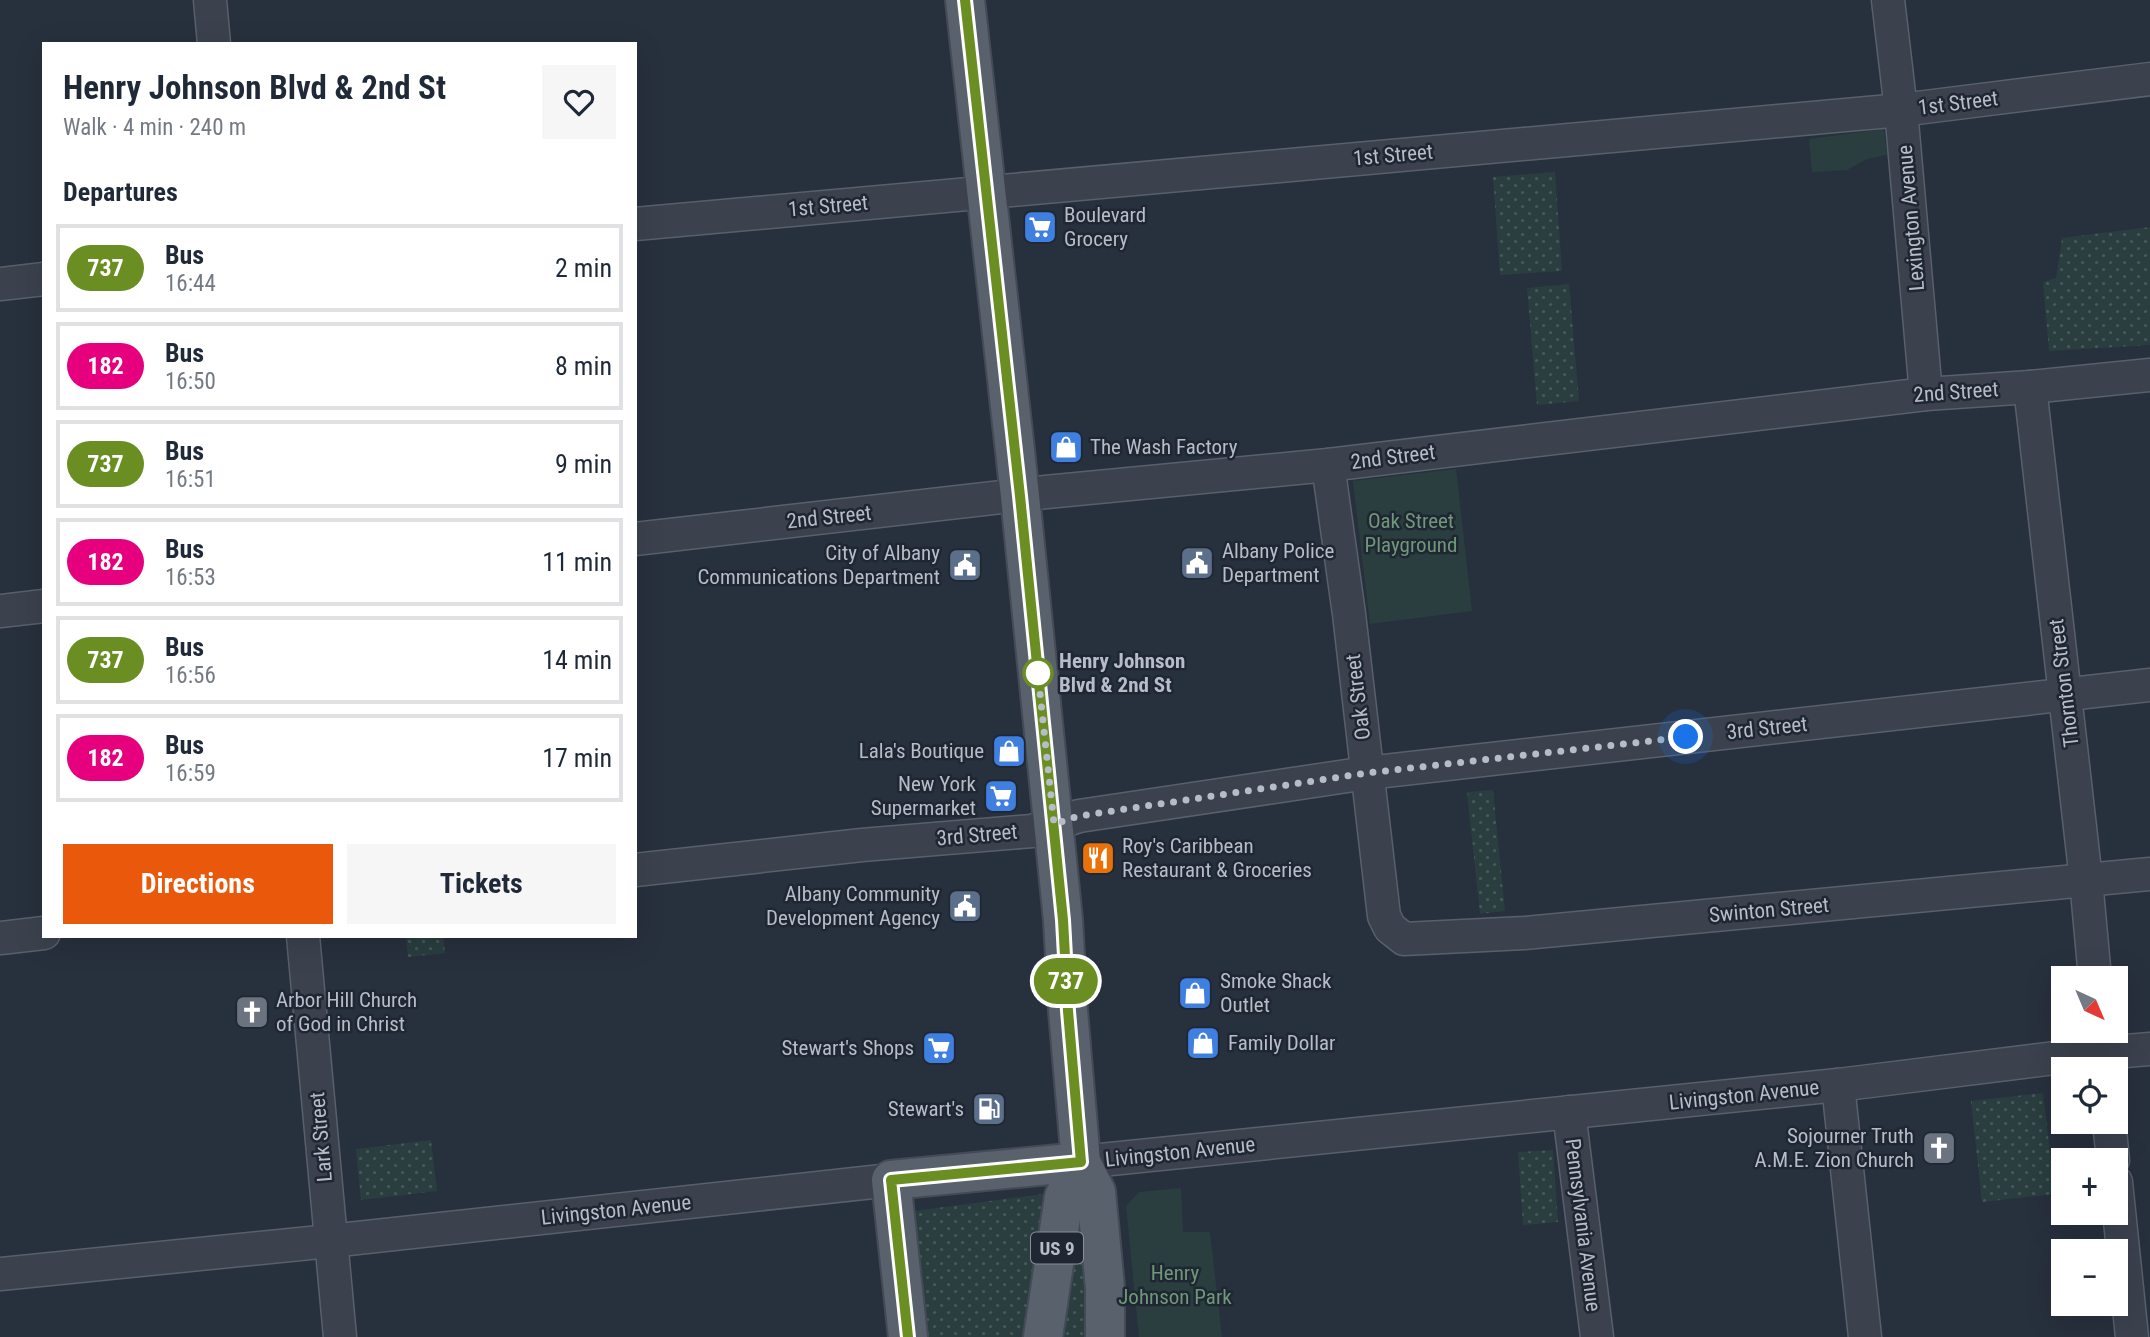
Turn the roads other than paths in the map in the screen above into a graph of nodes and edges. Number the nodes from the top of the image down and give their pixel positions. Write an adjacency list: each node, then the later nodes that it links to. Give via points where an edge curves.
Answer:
1 (210, 0): 4 (street)
2 (965, 0): 7 (main road, US 9)
3 (1888, 0): 6 (street, Lexington Avenue)
4 (214, 42)
5 (2150, 79): 6 (street, 1st Street)
6 (1901, 110): 7 (street, 1st Street); 13 (street, Lexington Avenue)
7 (986, 192): 8 (street, 1st Street); 15 (main road, US 9)
8 (637, 223)
9 (42, 279): 10 (street)
10 (0, 284)
11 (2150, 375): 12 (street, 2nd Street)
12 (2030, 387): 13 (street, 2nd Street); 20 (street, Thornton Street)
13 (1926, 394): 14 (street, 2nd Street)
14 (1328, 465): 15 (street, 2nd Street); 21 (street, Oak Street)
15 (1020, 496): 16 (street, 2nd Street); 22 (main road, US 9)
16 (637, 539)
17 (42, 606): 18 (street)
18 (0, 611)
19 (2150, 685): 20 (street, 3rd Street)
20 (2065, 694): 21 (street, 3rd Street); 25 (street, Thornton Street)
21 (1367, 773): 22 (street, 3rd Street, via 1079,816); 26 (street, Oak Street, via 1384,916)
22 (1054, 824): 23 (street, 3rd Street, via 1032,831); 35 (main road, US 9)
23 (637, 870)
24 (2150, 874): 25 (street, Swinton Street)
25 (2086, 880): 26 (street, Swinton Street, via 1524,933 1404,939); 30 (street, Thornton Street)
26 (1391, 928)
27 (42, 933): 28 (street)
28 (0, 937)
29 (303, 938): 38 (street, Lark Street)
30 (2094, 966)
31 (2150, 1049): 32 (street, Livingston Avenue)
32 (2102, 1051): 33 (street, Livingston Avenue)
33 (1838, 1085): 34 (street, Livingston Avenue); 45 (street)
34 (1569, 1112): 35 (street, Livingston Avenue); 44 (street, Pennsylvania Avenue)
35 (1081, 1162): 36 (main road, Livingston Avenue); 40 (main road, US 9, via 1096,1192 1105,1288); 43 (main road, US 9, via 1064,1197)
36 (891, 1180): 38 (street, Livingston Avenue); 42 (main road)
37 (2120, 1225): 46 (street)
38 (330, 1241): 39 (street, Livingston Avenue); 41 (street, Lark Street)
39 (0, 1274)
40 (1104, 1334)
41 (340, 1337)
42 (908, 1337)
43 (1043, 1337)
44 (1597, 1337)
45 (1865, 1337)
46 (2132, 1337)

